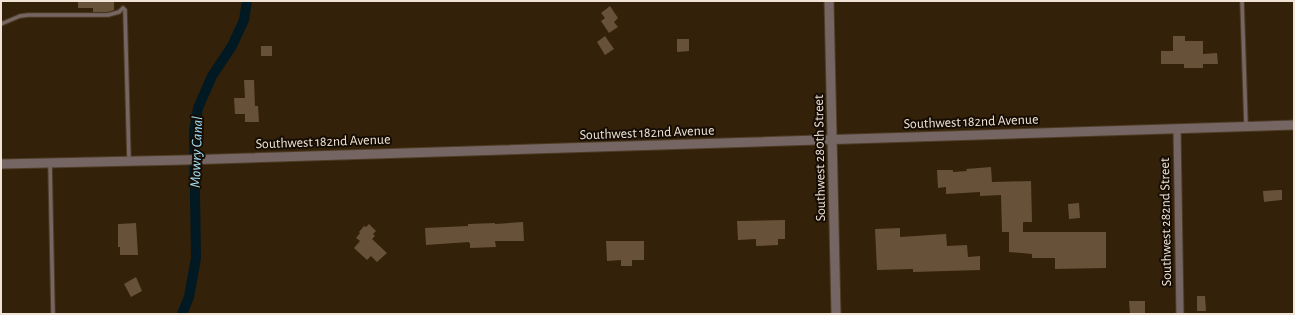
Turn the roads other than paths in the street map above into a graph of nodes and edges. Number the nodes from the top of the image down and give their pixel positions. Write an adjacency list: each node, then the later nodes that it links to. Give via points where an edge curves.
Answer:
1 (829, 1): 7 (street, Southwest 280th Street)
2 (1242, 1): 5 (lane)
3 (1, 24): 8 (lane, via 20,16 108,15 123,8 125,10)
4 (1294, 125): 5 (street, Southwest 182nd Avenue)
5 (1246, 126): 6 (street, Southwest 182nd Avenue)
6 (1177, 129): 7 (street, Southwest 182nd Avenue); 13 (street, Southwest 282nd Street)
7 (833, 140): 8 (street, Southwest 182nd Avenue); 12 (street, Southwest 280th Street)
8 (129, 161): 9 (street, Southwest 182nd Avenue)
9 (50, 163): 10 (street, Southwest 182nd Avenue); 11 (lane)
10 (1, 164)
11 (53, 314)
12 (836, 314)
13 (1180, 314)

